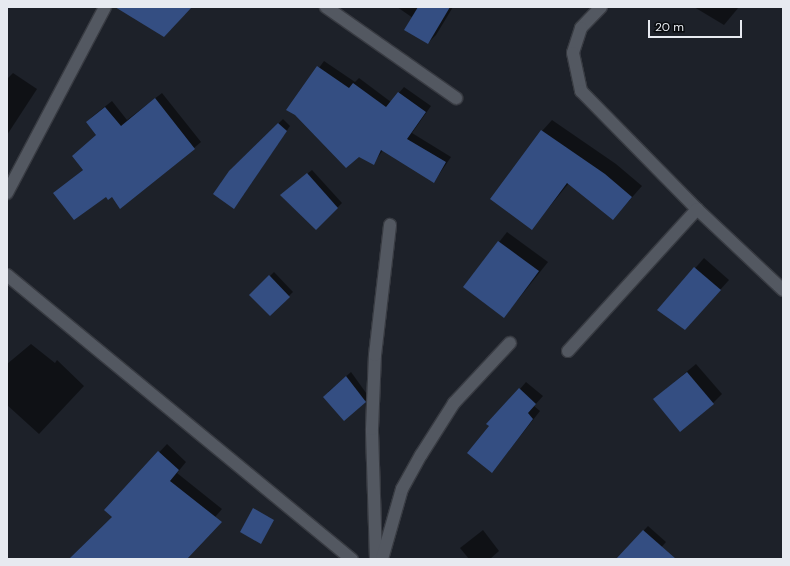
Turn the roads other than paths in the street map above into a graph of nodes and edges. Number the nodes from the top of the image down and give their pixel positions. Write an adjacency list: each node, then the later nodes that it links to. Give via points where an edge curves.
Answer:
1 (105, 7): 5 (street)
2 (326, 7): 4 (street)
3 (601, 7): 6 (street, via 581,28 573,53 581,91)
4 (456, 98)
5 (7, 193)
6 (697, 209): 9 (street); 11 (street)
7 (390, 225): 13 (street, via 375,355 372,467)
8 (7, 276): 12 (street)
9 (783, 290)
10 (510, 343): 14 (street, via 454,403 421,455 402,489)
11 (568, 351)
12 (352, 559)
13 (376, 559)
14 (382, 559)

